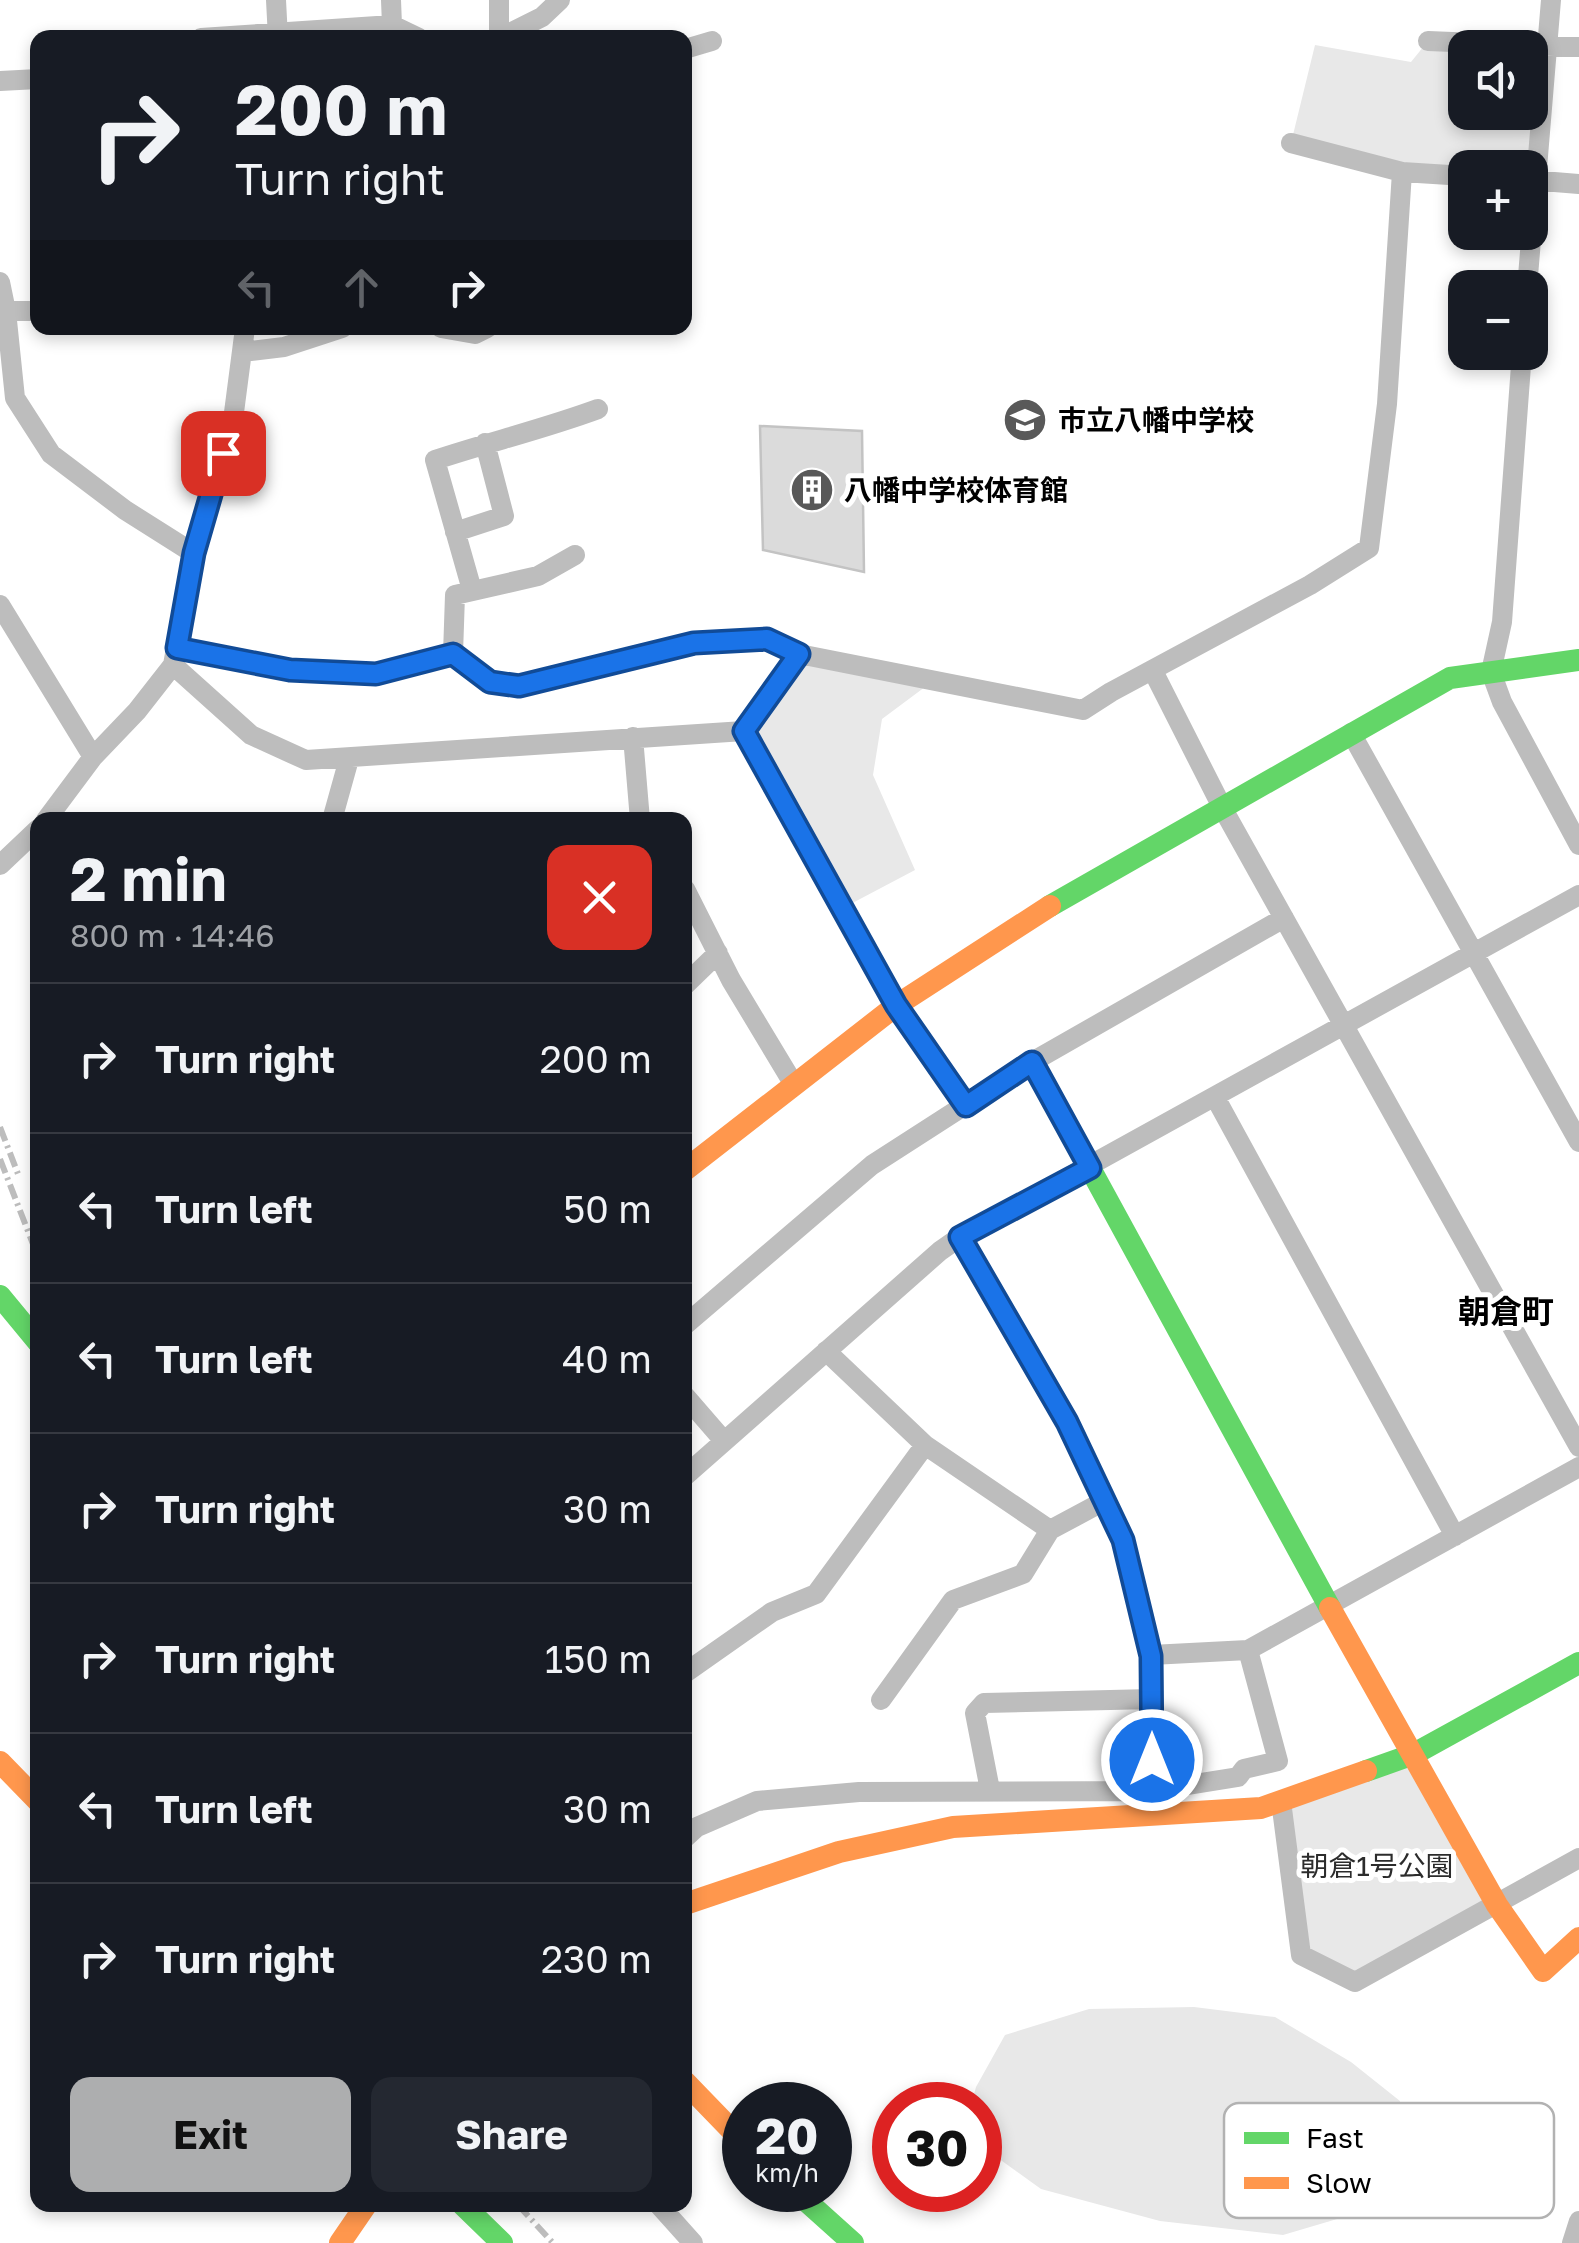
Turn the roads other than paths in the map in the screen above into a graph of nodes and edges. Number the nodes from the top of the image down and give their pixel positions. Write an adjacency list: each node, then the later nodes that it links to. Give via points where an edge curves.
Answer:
1 (276, 0): 7 (street)
2 (391, 0): 6 (street)
3 (499, 0): 10 (street)
4 (560, 0): 11 (street)
5 (1551, 0): 14 (street)
6 (392, 24): 8 (street); 9 (street)
7 (278, 30)
8 (335, 30)
9 (404, 30)
10 (500, 30)
11 (516, 30)
12 (712, 41): 15 (street)
13 (1428, 41): 14 (street)
14 (1550, 45): 16 (street); 20 (street)
15 (692, 47)
16 (1579, 47)
17 (30, 79): 18 (street)
18 (0, 81)
19 (1291, 143): 21 (street)
20 (1536, 150)
21 (1402, 172): 22 (street); 43 (street, via 1369,548)
22 (1448, 175)
23 (1548, 182): 24 (street)
24 (1579, 184)
25 (0, 282): 26 (street)
26 (6, 311): 27 (street); 35 (street, via 16,398 51,454)
27 (30, 311)
28 (243, 335): 30 (street)
29 (321, 335): 30 (street)
30 (242, 352): 35 (street, via 232,420)
31 (1521, 370): 44 (street, via 1502,622)
32 (598, 409): 33 (street)
33 (486, 443): 34 (street, via 504,516); 34 (street, via 435,460)
34 (455, 532): 37 (street)
35 (194, 553): 41 (street)
36 (575, 554): 37 (street, via 538,576)
37 (472, 590): 39 (street, via 455,594)
38 (3, 615): 48 (street)
39 (453, 654): 40 (street, via 490,682 519,686 694,643 767,639); 41 (street, via 376,674)
40 (799, 654): 43 (street, via 1083,710); 45 (street)
41 (175, 656): 48 (street, via 137,712); 49 (street, via 251,735 306,760)
42 (1579, 660): 44 (main road)
43 (1153, 671): 50 (street)
44 (1492, 672): 46 (main road, via 1450,678); 55 (street)
45 (744, 731): 47 (street); 63 (street)
46 (1351, 733): 50 (main road); 61 (street)
47 (633, 738): 49 (street); 53 (street)
48 (93, 757): 51 (street)
49 (349, 759): 52 (street)
50 (1223, 808): 59 (street); 63 (main road, via 1051,905)
51 (52, 812)
52 (334, 812)
53 (639, 812)
54 (30, 837): 56 (street)
55 (1579, 846)
56 (0, 865)
57 (1579, 894): 61 (street)
58 (692, 903): 60 (street)
59 (1284, 918): 64 (street); 65 (street)
60 (718, 953): 62 (street); 66 (street)
61 (1475, 954): 64 (street); 69 (street)
62 (692, 978)
63 (896, 1005): 66 (main road); 68 (street)
64 (1346, 1025): 67 (street); 80 (street)
65 (1032, 1062): 68 (street); 71 (main road)
66 (793, 1083): 70 (main road)
67 (1215, 1098): 71 (street); 85 (street)
68 (966, 1106): 74 (street, via 872,1164)
69 (1579, 1142)
70 (692, 1164)
71 (1090, 1168): 72 (street); 86 (main road)
72 (960, 1237): 76 (street); 83 (street)
73 (0, 1296): 75 (main road)
74 (692, 1319)
75 (30, 1332)
76 (826, 1351): 78 (street); 79 (street)
77 (692, 1404): 78 (street)
78 (724, 1441): 82 (street)
79 (925, 1445): 84 (street); 90 (street, via 816,1594 772,1612)
80 (1579, 1447)
81 (1579, 1467): 85 (street)
82 (692, 1470)
83 (1106, 1500): 84 (street); 88 (street, via 1123,1540)
84 (1050, 1530): 92 (street, via 1023,1574 954,1600)
85 (1455, 1536): 86 (street)
86 (1330, 1604): 87 (street); 93 (main road)
87 (1248, 1650): 88 (street); 99 (street, via 1278,1761)
88 (1151, 1656): 91 (street)
89 (1579, 1663): 93 (main road)
90 (692, 1668)
91 (1152, 1699): 96 (street, via 984,1703 975,1713); 99 (street)
92 (881, 1700)
93 (1414, 1754): 98 (main road); 104 (main road)
94 (0, 1762): 97 (main road)
95 (0, 1785): 100 (main road)
96 (990, 1790): 99 (street); 101 (street, via 757,1801)
97 (30, 1792)
98 (1281, 1801): 99 (main road, via 1261,1808); 104 (street, via 1301,1955 1354,1982)
99 (1151, 1802): 103 (main road, via 952,1827 839,1852)
100 (30, 1816)
101 (692, 1831)
102 (1579, 1858): 104 (street)
103 (692, 1902)
104 (1497, 1905): 105 (main road, via 1543,1971)
105 (1579, 1938)
106 (692, 2089): 107 (main road)
107 (722, 2120)
108 (337, 2212): 114 (main road)
109 (361, 2212): 115 (main road)
110 (470, 2212): 116 (main road)
111 (665, 2212): 117 (street)
112 (818, 2212): 118 (main road)
113 (1579, 2220): 119 (street)
114 (316, 2243)
115 (340, 2243)
116 (502, 2243)
117 (693, 2243)
118 (853, 2243)
119 (1572, 2243)

